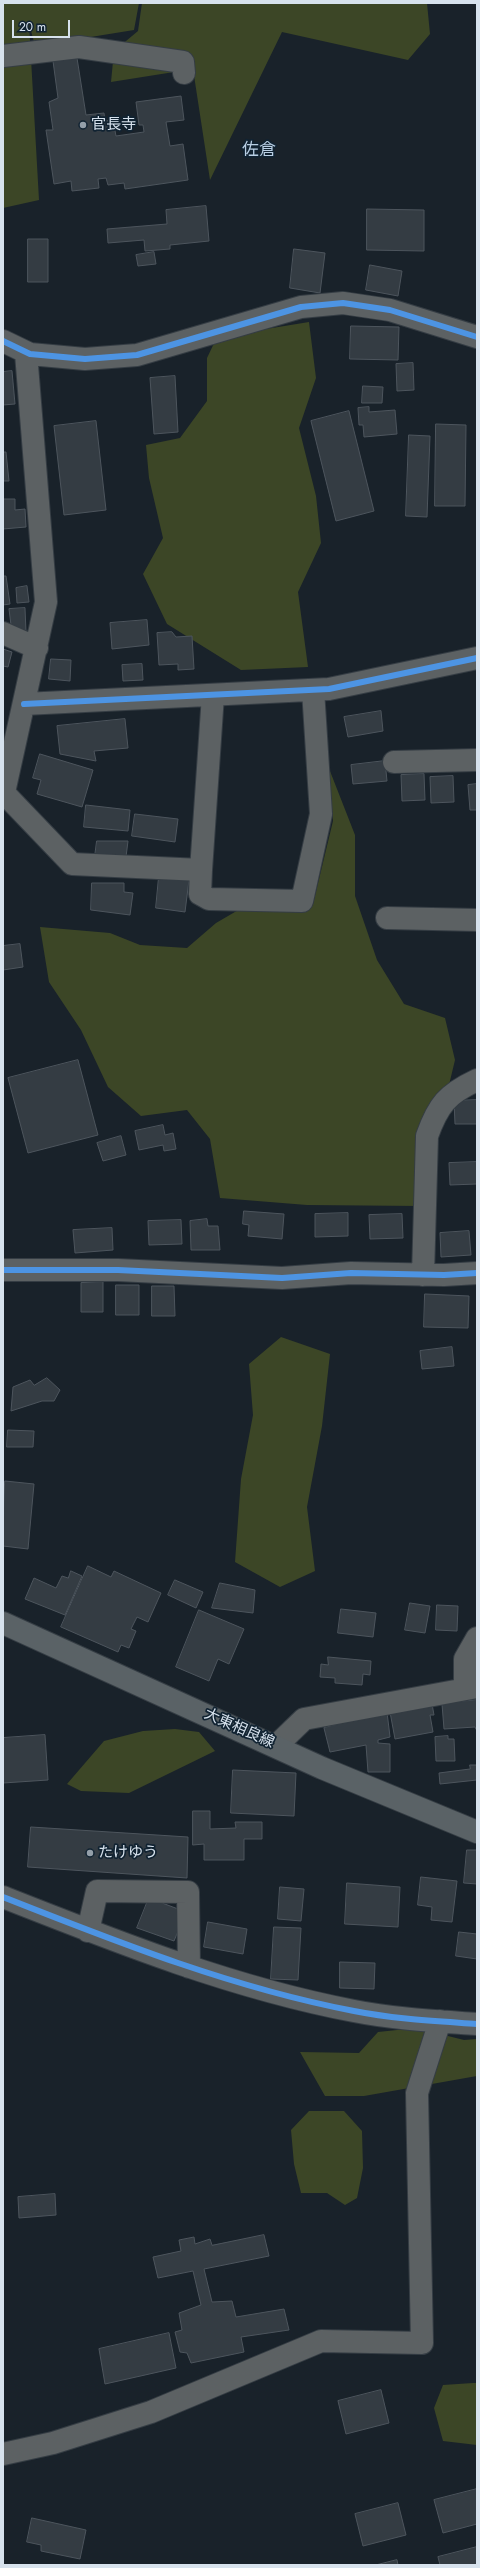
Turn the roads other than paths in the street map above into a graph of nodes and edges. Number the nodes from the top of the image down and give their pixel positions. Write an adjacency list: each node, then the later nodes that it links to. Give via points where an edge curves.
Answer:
1 (3, 56): 2 (street, via 79,47 183,62)
2 (184, 73)
3 (477, 337): 5 (street, via 390,310 342,303 301,307 137,355 85,359)
4 (3, 341): 5 (street)
5 (26, 353): 7 (street, via 46,602)
6 (3, 633): 7 (street)
7 (37, 648): 11 (street)
8 (477, 658): 9 (street, via 329,689)
9 (313, 690): 10 (street); 15 (street, via 321,814 302,901 209,899 200,894)
10 (213, 695): 11 (street); 15 (street)
11 (24, 704): 14 (street)
12 (477, 760): 13 (street)
13 (394, 762)
14 (4, 795): 15 (street, via 72,864)
15 (201, 870)
16 (387, 918): 17 (street)
17 (477, 920)
18 (477, 1080): 21 (street, via 445,1099 434,1115 427,1136)
19 (3, 1270): 21 (street, via 118,1270 282,1278 351,1273)
20 (477, 1273): 21 (street)
21 (423, 1275)
22 (3, 1623): 25 (main road, 大東相良線)
23 (477, 1638): 24 (street, via 465,1659)
24 (471, 1688): 25 (street, via 304,1719)
25 (276, 1746): 26 (main road, 大東相良線, via 322,1768)
26 (477, 1832)
27 (3, 1897): 28 (street)
28 (88, 1931): 29 (street); 29 (street, via 98,1891 188,1892)
29 (189, 1967): 30 (street, via 354,2011)
30 (440, 2021): 31 (street); 32 (street, via 417,2093 422,2343 321,2342 150,2412 53,2444)
31 (477, 2024)
32 (3, 2454)

